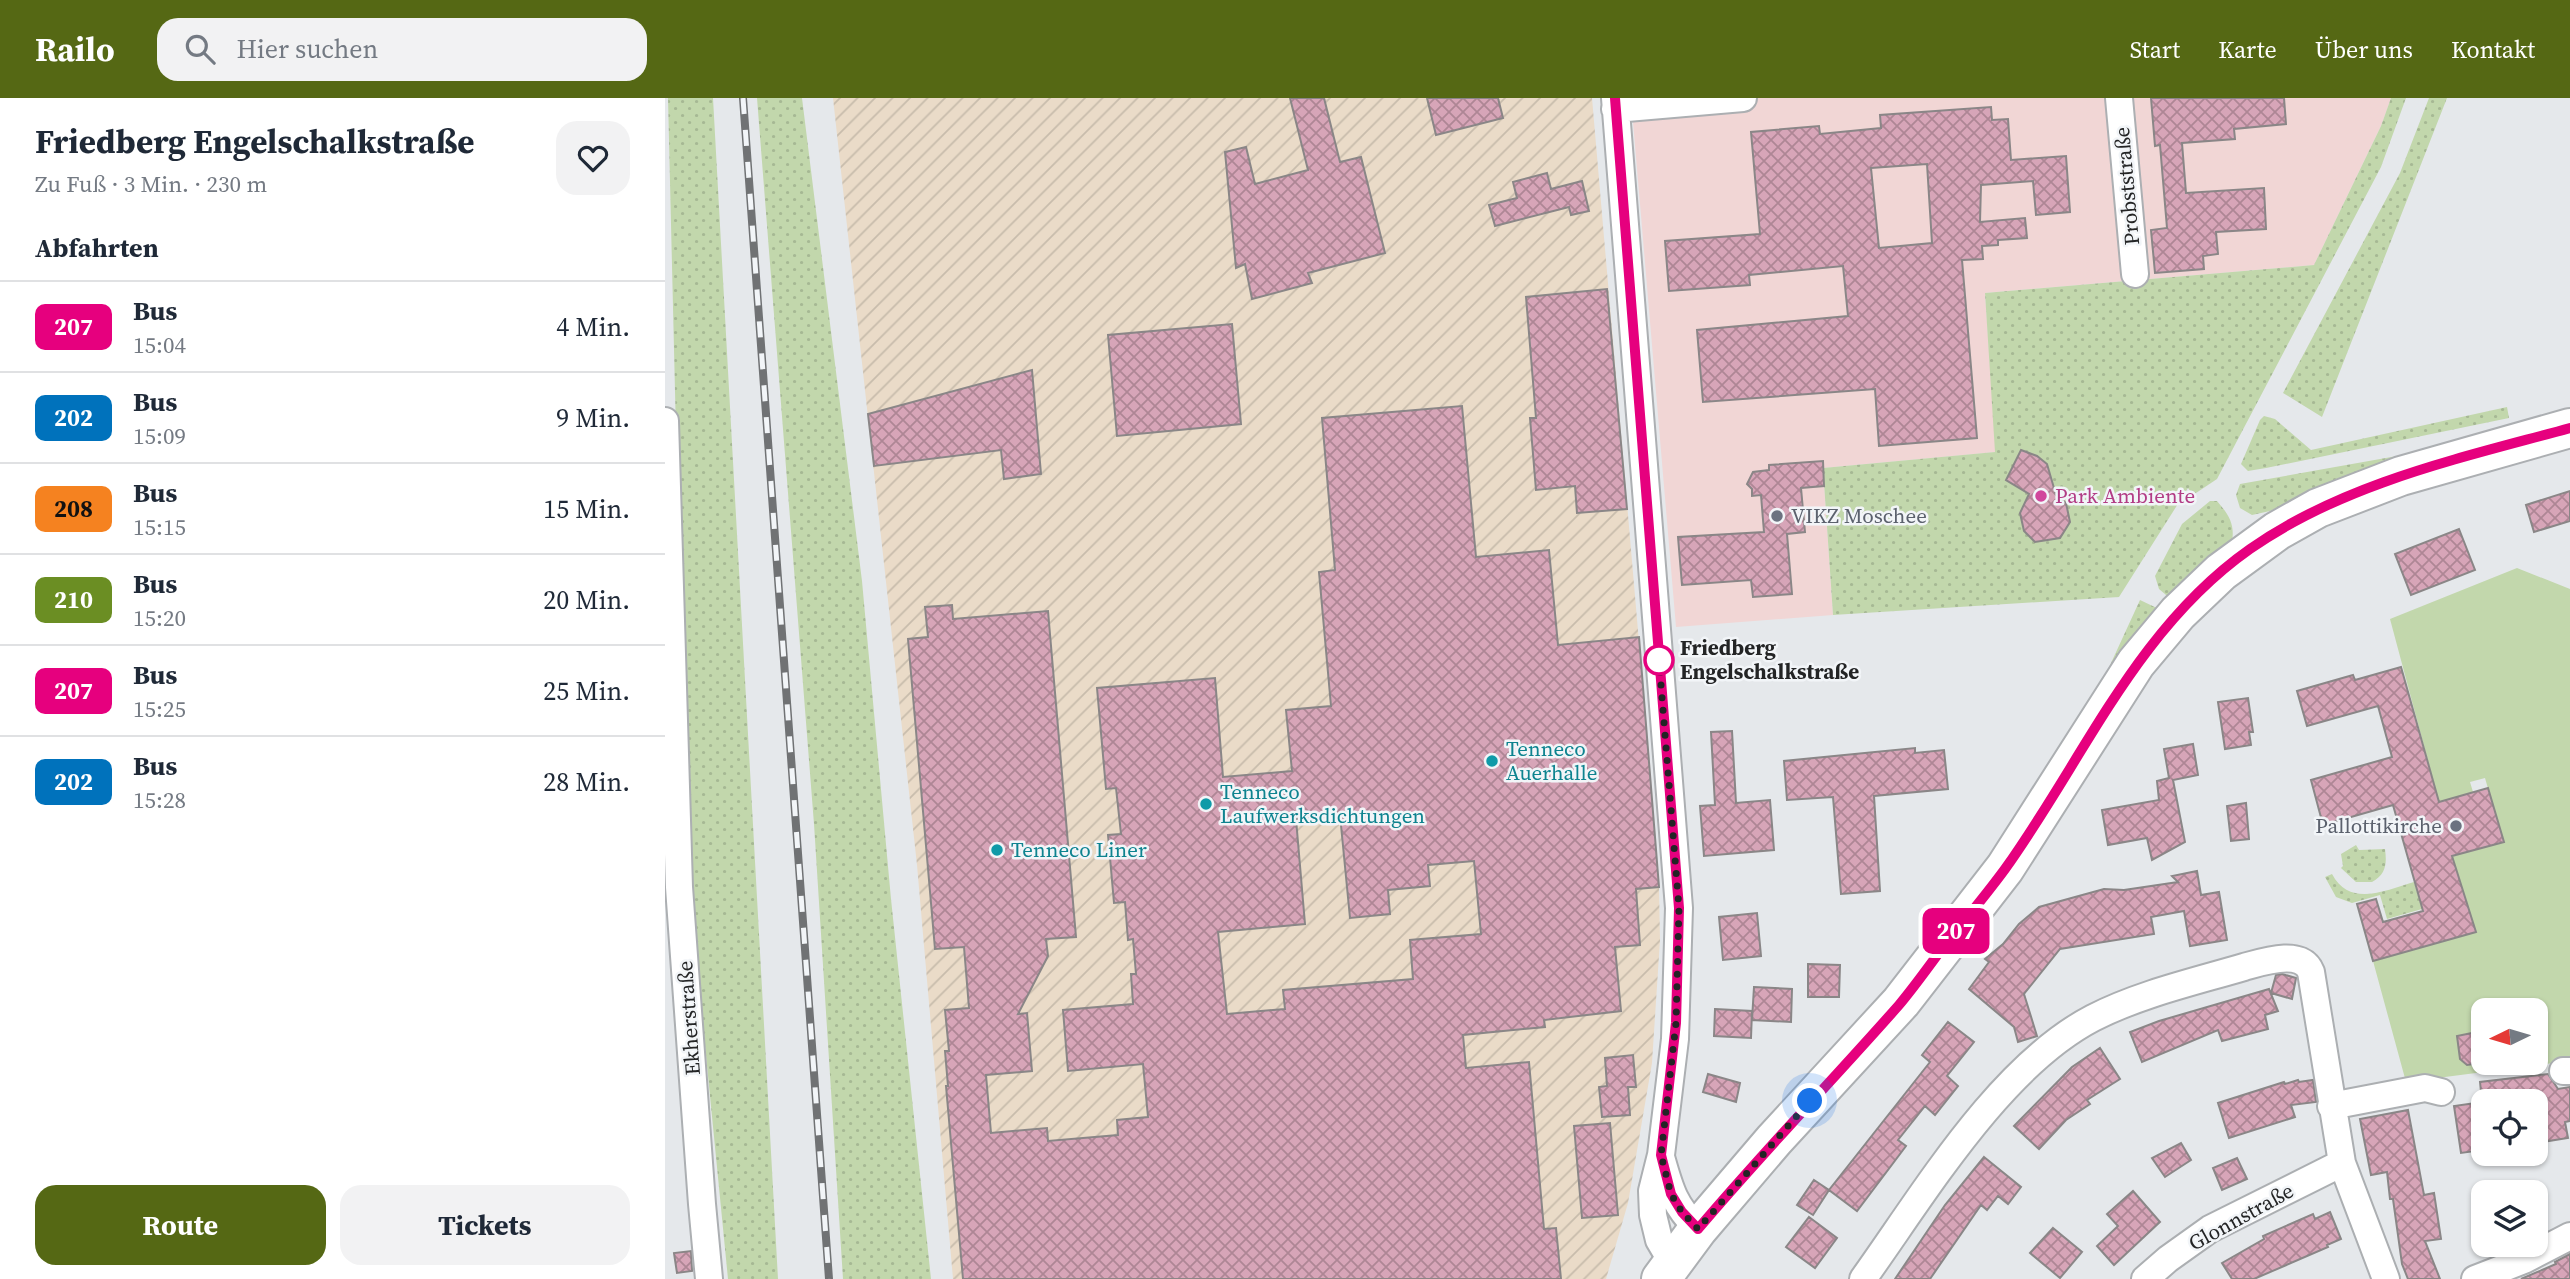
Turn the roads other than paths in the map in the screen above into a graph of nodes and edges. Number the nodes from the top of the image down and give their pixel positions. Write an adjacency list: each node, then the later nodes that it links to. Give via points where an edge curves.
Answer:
1 (1743, 98): 3 (street)
2 (2119, 98): 4 (street, Probststraße)
3 (1615, 104): 10 (street, via 1679,908 1677,1007)
4 (2135, 274)
5 (665, 421): 7 (street, Ekherstraße)
6 (2570, 428): 12 (main road, via 2401,476 2318,509 2277,531 2221,572 2136,663 2005,868 1901,1002)
7 (672, 889): 15 (street, Ekherstraße)
8 (2441, 1092): 9 (street, via 2425,1088)
9 (2331, 1106): 11 (street); 16 (street, via 2309,965 2301,960 2267,960 2154,994 2094,1018 2052,1044 1968,1132)
10 (1661, 1155): 12 (street, via 1671,1194); 14 (street, via 1652,1191 1653,1215)
11 (2342, 1163): 17 (street, Glonnstraße, via 2210,1229); 18 (street)
12 (1698, 1229): 14 (main road)
13 (2570, 1236): 19 (street)
14 (1667, 1271)
15 (709, 1279)
16 (1863, 1279)
17 (2145, 1279)
18 (2386, 1279)
19 (2475, 1279)

